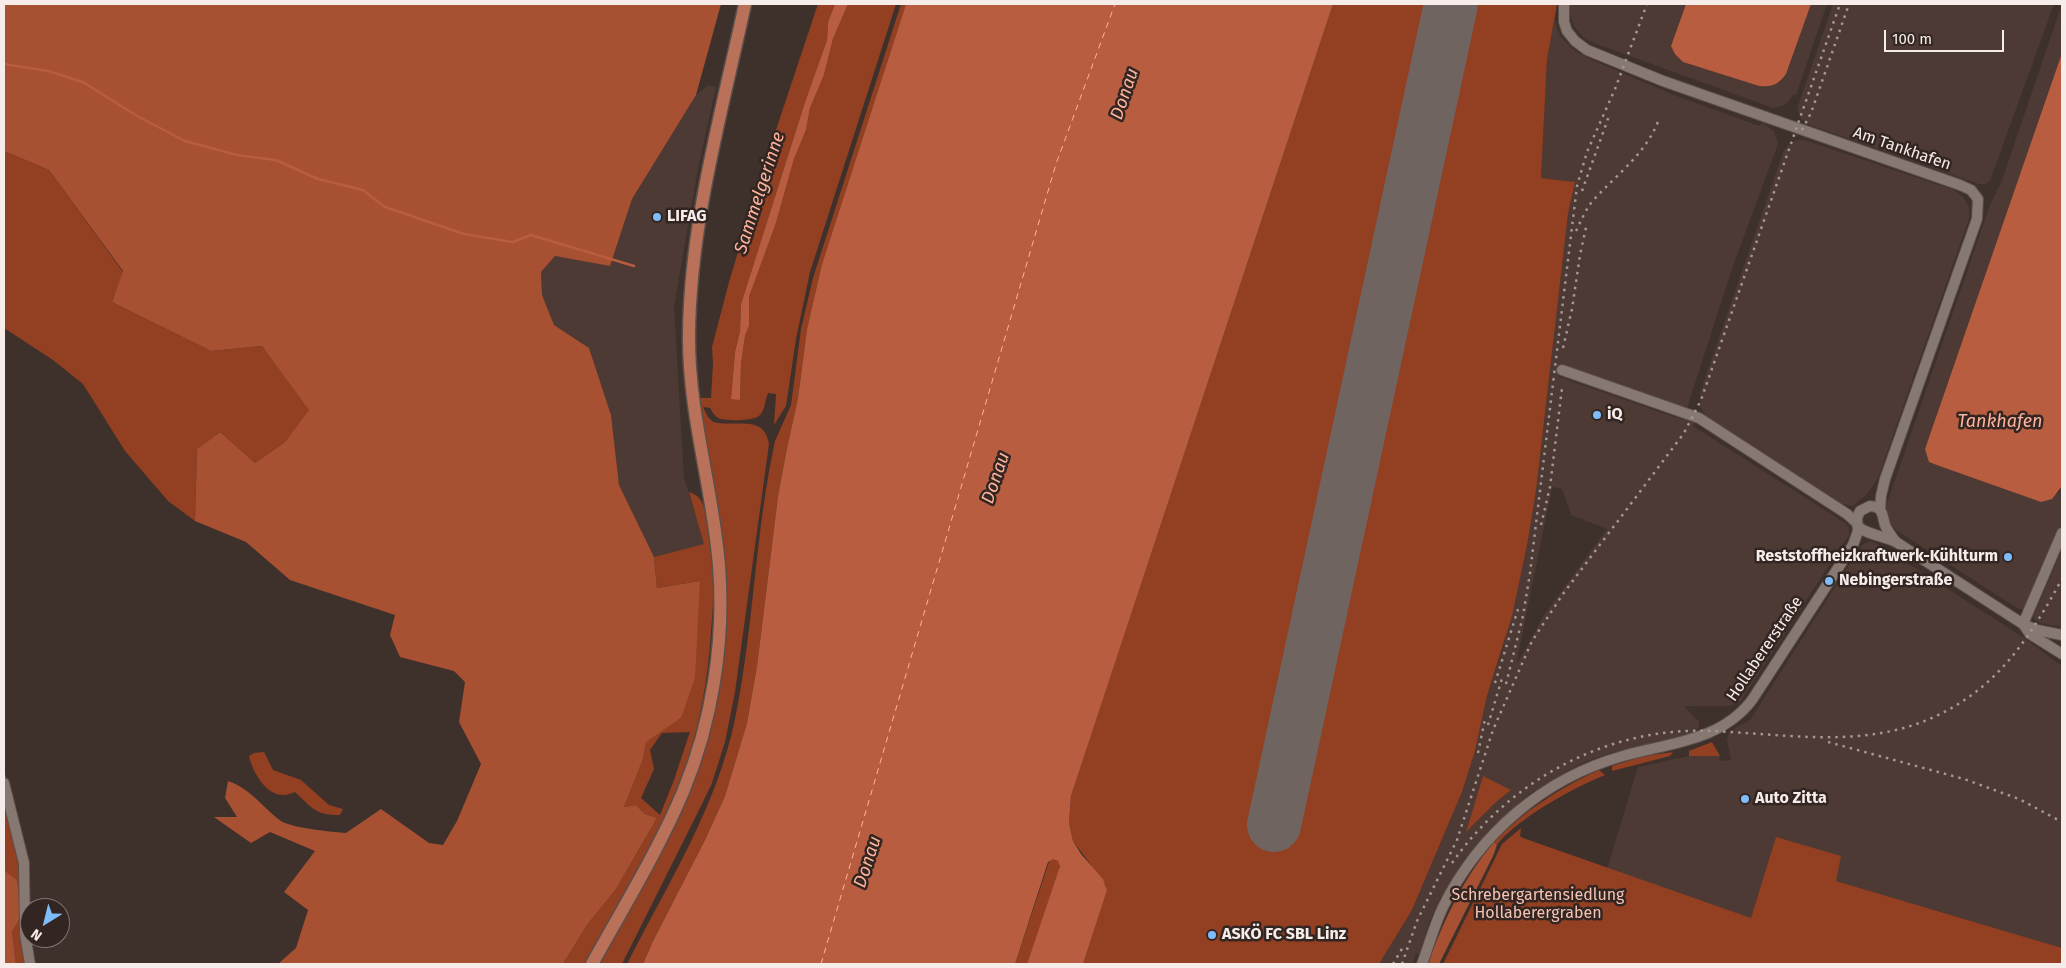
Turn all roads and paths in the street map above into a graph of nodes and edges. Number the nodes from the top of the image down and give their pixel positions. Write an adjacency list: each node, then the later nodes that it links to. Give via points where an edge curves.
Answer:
1 (745, 4): 19 (main road, via 700,220 689,318 693,405 719,566 720,608 715,670 703,730 682,792 658,844)
2 (1564, 4): 4 (street, Am Tankhafen, via 1567,31 1587,50 1663,81 1960,185 1978,199 1977,219)
3 (1562, 370): 7 (street, via 1699,418)
4 (1885, 479): 5 (street, Am Tankhafen); 6 (street, Am Tankhafen)
5 (1862, 509): 6 (street, via 1874,506); 7 (street); 9 (street, via 1857,516)
6 (1880, 510): 8 (street)
7 (1846, 514): 9 (street)
8 (1884, 523): 10 (street, via 1879,530); 12 (street)
9 (1858, 525): 10 (street); 13 (street, Hollabererstraße)
10 (1870, 533): 12 (street); 13 (street, Hollabererstraße, via 1861,536)
11 (2062, 533): 14 (street)
12 (1896, 542): 14 (street)
13 (1853, 545): 20 (street, Hollabererstraße, via 1752,700 1734,718 1694,740 1624,756 1580,772 1540,795 1502,826 1477,853 1458,881 1443,908)
14 (2028, 627): 15 (street); 16 (street, via 2030,634)
15 (2062, 635)
16 (2062, 654)
17 (4, 783): 18 (street, via 24,863 25,934)
18 (30, 964)
19 (592, 964)
20 (1422, 964)

